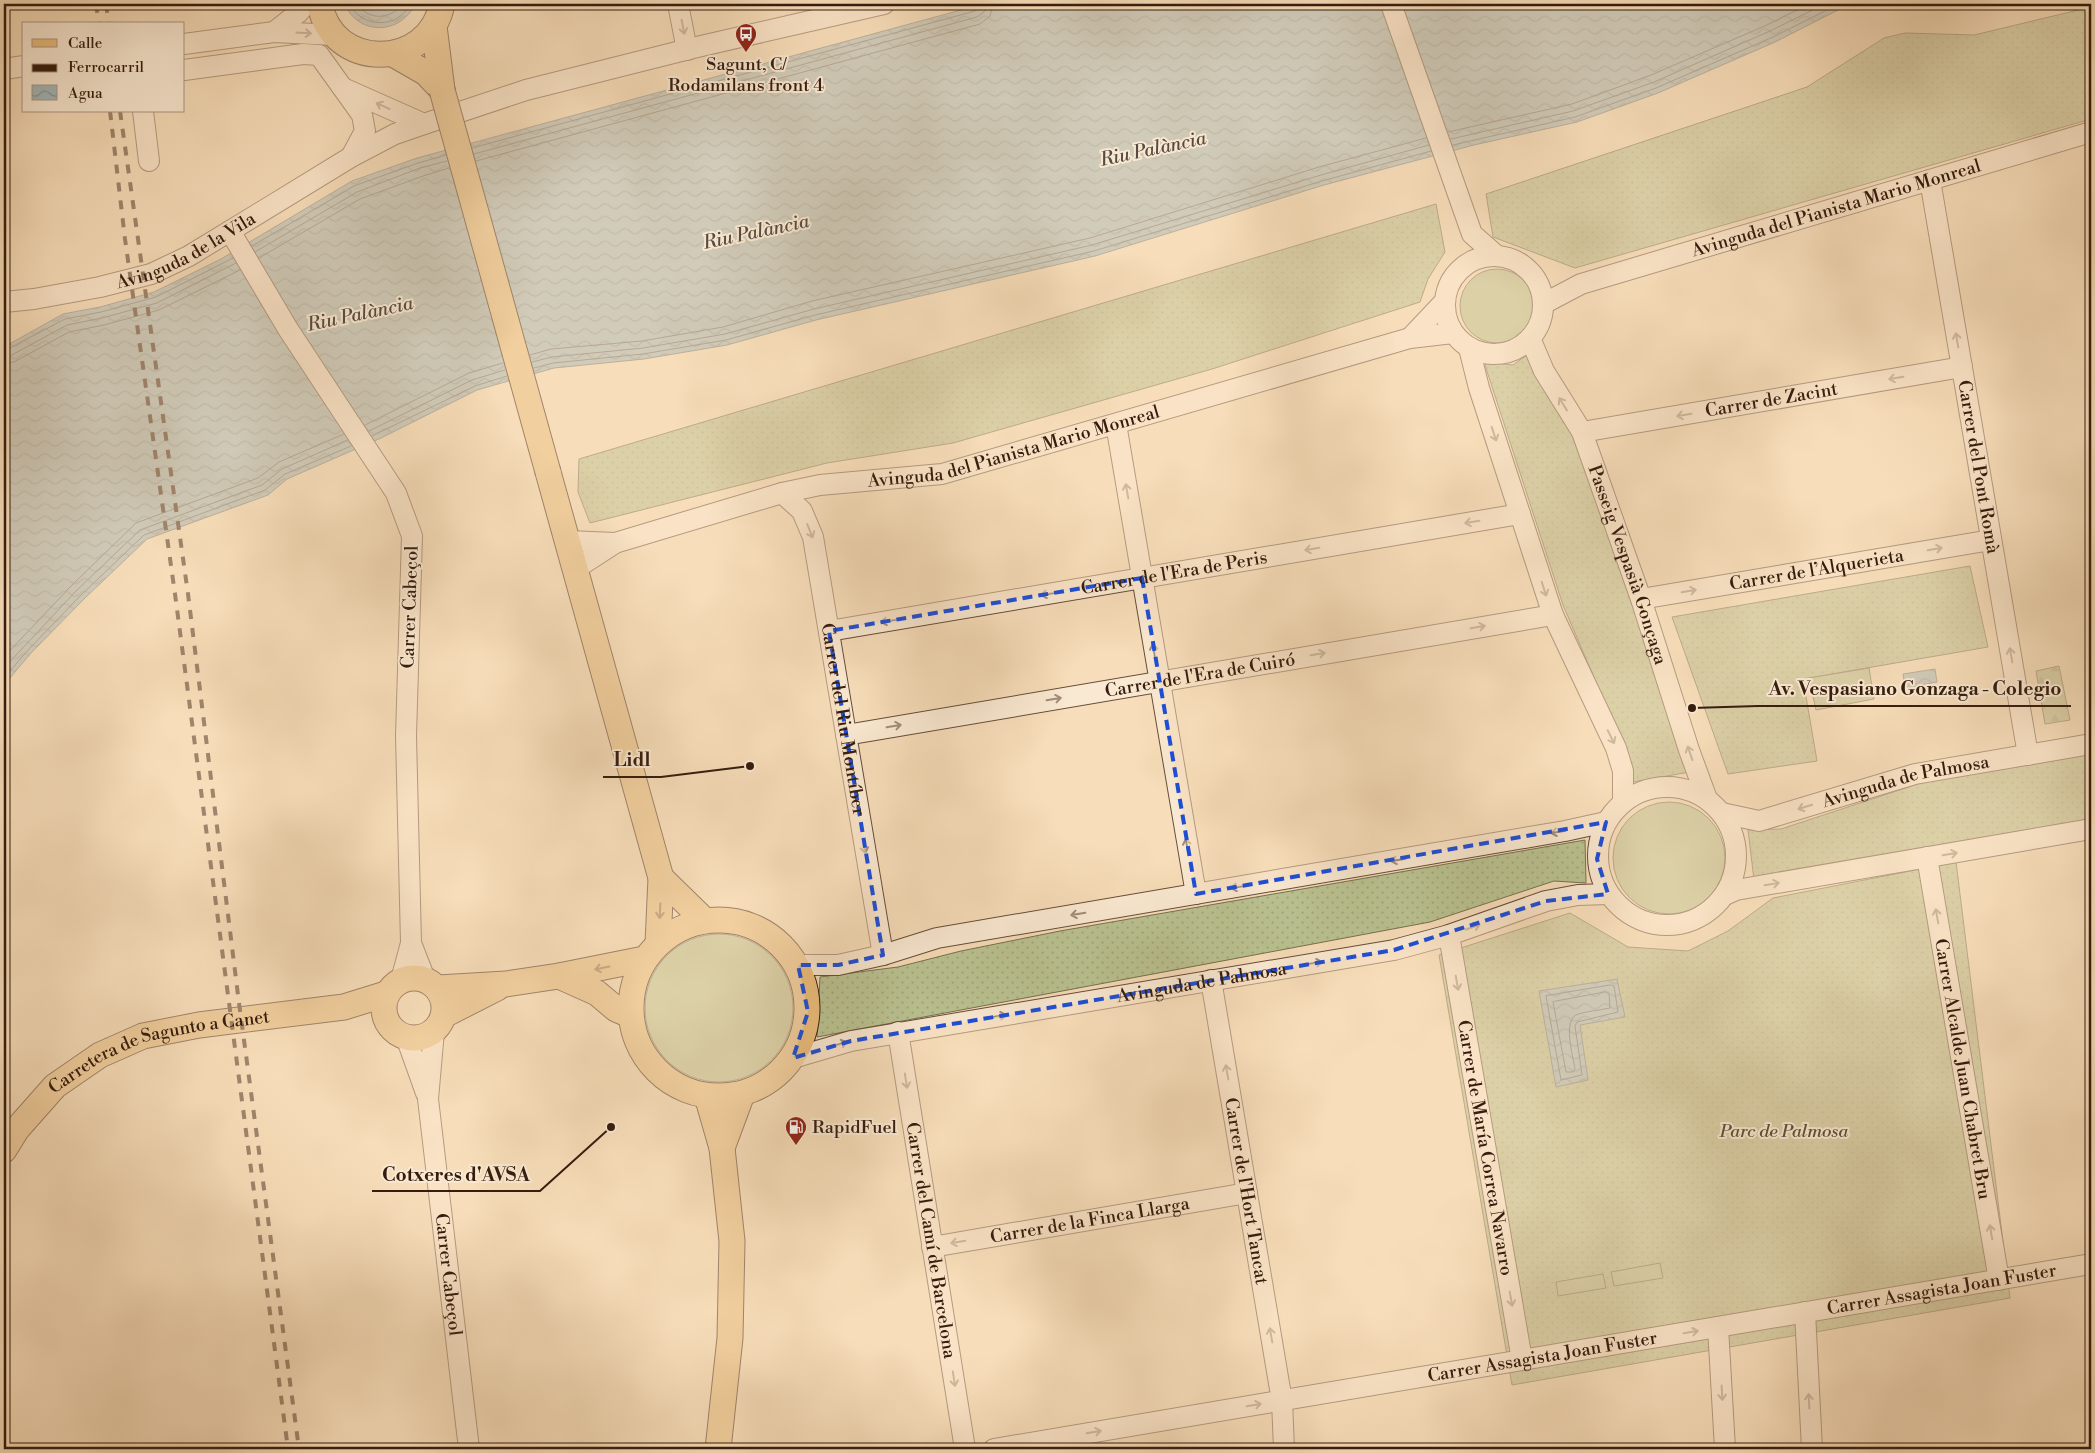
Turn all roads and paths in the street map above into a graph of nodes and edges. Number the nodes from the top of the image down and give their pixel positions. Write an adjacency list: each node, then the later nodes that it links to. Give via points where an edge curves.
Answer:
1 (306, 4): 7 (street)
2 (320, 4): 8 (main road, via 322,15)
3 (678, 4): 10 (street, one-way to 10)
4 (884, 4): 10 (street, Avinguda de la Vila)
5 (1391, 4): 24 (street)
6 (438, 15): 11 (main road, via 422,40); 16 (main road)
7 (274, 32): 8 (street, one-way to 8); 9 (street)
8 (335, 35): 11 (main road, via 362,52)
9 (185, 44)
10 (687, 50): 18 (street, Avinguda de la Vila, via 526,90)
11 (393, 54): 16 (main road, via 426,73)
12 (22, 66): 13 (street)
13 (4, 69)
14 (185, 70): 15 (street, via 303,54 319,56)
15 (343, 88): 18 (street, one-way to 15); 20 (street, via 362,115 364,131)
16 (442, 90): 42 (main road, bridge)
17 (143, 112): 21 (street)
18 (424, 124): 20 (street, Avinguda de la Vila, via 395,134)
19 (2091, 132): 22 (street, Avinguda del Pianista Mario Monreal)
20 (351, 157): 23 (street, Avinguda de la Vila)
21 (149, 161)
22 (1930, 180): 28 (street, Avinguda del Pianista Mario Monreal); 36 (street, Carrer del Pont Romà, one-way to 22)
23 (230, 231): 29 (street, Avinguda de la Vila, via 151,274 100,287); 65 (street, Carrer Cabeçol, via 288,329 396,493 412,536 406,736)
24 (1472, 234): 25 (street); 26 (street)
25 (1497, 256): 26 (street, via 1480,257); 27 (street, via 1520,263)
26 (1464, 266): 30 (street, via 1452,278)
27 (1535, 278): 28 (street, Avinguda del Pianista Mario Monreal); 31 (street)
28 (1581, 284): 31 (street, Avinguda del Pianista Mario Monreal)
29 (4, 302)
30 (1444, 302): 32 (street, via 1446,319); 33 (street)
31 (1543, 304): 34 (street, via 1540,324)
32 (1453, 333): 33 (street, Avinguda del Pianista Mario Monreal); 35 (street)
33 (1410, 338): 37 (street, Avinguda del Pianista Mario Monreal)
34 (1530, 338): 35 (street, via 1503,354 1485,354); 38 (street, Passeig Vespasià Gonçaga, one-way to 34, via 1544,371)
35 (1469, 348): 40 (street, one-way to 40)
36 (1962, 367): 38 (street, Carrer de Zacint, one-way to 38); 41 (street, Carrer del Pont Romà)
37 (1116, 424): 39 (street, Avinguda del Pianista Mario Monreal, via 942,474 820,485); 45 (street, one-way to 37)
38 (1582, 432): 46 (street, Passeig Vespasià Gonçaga)
39 (782, 493): 43 (street, Avinguda del Pianista Mario Monreal); 48 (street, Carrer del Riu Montíber, one-way to 48, via 802,511 813,537)
40 (1520, 514): 45 (street, Carrer de l'Era de Peris, one-way to 45); 47 (street, one-way to 47)
41 (1991, 540): 46 (street, Carrer de l’Alquerieta, one-way to 41); 52 (street, Carrer del Pont Romà, one-way to 41)
42 (567, 541): 43 (street, Avinguda del Pianista Mario Monreal); 44 (main road)
43 (615, 543): 44 (street, Avinguda del Pianista Mario Monreal)
44 (575, 569): 59 (main road)
45 (1142, 578): 48 (street, Carrer de l'Era de Peris, one-way to 48); 49 (street, one-way to 45)
46 (1640, 599): 53 (street, Passeig Vespasià Gonçaga, one-way to 46)
47 (1552, 614): 49 (street, Carrer de l'Era de Cuiró, one-way to 47); 54 (street, one-way to 54, via 1616,748 1623,771)
48 (829, 631): 50 (street, Carrer del Riu Montíber)
49 (1160, 681): 50 (street, Carrer de l'Era de Cuiró, one-way to 49); 60 (street, one-way to 49)
50 (846, 735): 67 (street, Carrer del Riu Montíber, one-way to 67)
51 (2091, 744): 52 (street, Avinguda de Palmosa)
52 (2028, 755): 55 (street, Avinguda de Palmosa, one-way to 55, via 1915,774 1760,821)
53 (1707, 799): 54 (street, via 1687,789 1664,786 1642,791); 55 (street)
54 (1623, 802): 56 (street)
55 (1722, 813): 62 (street, via 1733,832 1737,854 1734,875)
56 (1606, 822): 60 (street, one-way to 60); 61 (street, via 1599,840 1597,859 1600,877)
57 (2091, 829): 58 (street, one-way to 57)
58 (1927, 857): 62 (street, one-way to 58, via 1736,890); 89 (street, Carrer Alcalde Juan Chabret Bru, one-way to 58)
59 (661, 878): 63 (main road); 66 (main road, one-way to 66)
60 (1196, 894): 67 (street, one-way to 67, via 937,938)
61 (1608, 894): 62 (street, via 1630,915 1644,922 1666,926 1689,922 1709,912); 64 (street, Avinguda de Palmosa, one-way to 61, via 1546,901)
62 (1725, 895)
63 (704, 920): 66 (main road, via 679,928); 68 (main road, via 740,921 774,937)
64 (1449, 935): 70 (street, Avinguda de Palmosa, one-way to 64, via 1394,950); 92 (street, Carrer de María Correa Navarro, one-way to 92)
65 (411, 944): 71 (street, Carrer Cabeçol); 73 (street, Carrer Cabeçol)
66 (651, 951): 69 (main road, one-way to 69); 75 (main road, via 632,986)
67 (883, 956): 68 (street, via 838,965)
68 (798, 965): 80 (main road, via 808,1012)
69 (559, 976): 72 (main road); 75 (main road, via 597,993 616,1009)
70 (1211, 980): 78 (street, Avinguda de Palmosa, one-way to 70); 86 (street, Carrer de l'Hort Tancat, one-way to 70)
71 (432, 984): 72 (main road); 73 (main road, via 413,977); 77 (main road, via 444,1001)
72 (506, 984): 77 (main road)
73 (394, 987): 74 (main road, Carretera de Sagunto a Canet); 76 (main road, via 383,1007)
74 (344, 1007): 76 (main road, Carretera de Sagunto a Canet); 85 (main road, Carretera de Sagunto a Canet, via 199,1025 143,1036 100,1055 55,1086 17,1129)
75 (630, 1015): 82 (main road, via 642,1053 662,1075 669,1082)
76 (386, 1021): 79 (main road, via 394,1031)
77 (439, 1023): 79 (main road, via 421,1038); 83 (street, Carrer Cabeçol)
78 (898, 1032): 80 (street, Avinguda de Palmosa, one-way to 78, via 851,1041); 87 (street, Carrer del Camí de Barcelona, one-way to 87)
79 (406, 1037): 83 (street, Carrer Cabeçol)
80 (793, 1058): 81 (main road, via 770,1081)
81 (742, 1094): 82 (main road); 84 (main road)
82 (707, 1096): 84 (main road)
83 (428, 1099): 94 (street, Carrer Cabeçol)
84 (722, 1148): 95 (main road, via 732,1242 730,1338)
85 (4, 1150)
86 (1247, 1194): 87 (street, Carrer de la Finca Llarga, one-way to 87); 93 (street, Carrer de l'Hort Tancat, one-way to 86)
87 (932, 1246): 96 (street, Carrer del Camí de Barcelona, one-way to 96)
88 (2091, 1264): 89 (street, Carrer Assagista Joan Fuster)
89 (1999, 1280): 90 (street, Carrer Assagista Joan Fuster)
90 (1805, 1312): 91 (street, Carrer Assagista Joan Fuster); 100 (street, one-way to 90)
91 (1718, 1327): 92 (street, Carrer Assagista Joan Fuster, one-way to 91); 99 (street, one-way to 99)
92 (1522, 1360): 93 (street, Carrer Assagista Joan Fuster)
93 (1282, 1401): 97 (street, Carrer Assagista Joan Fuster, one-way to 93); 98 (street, Carrer de l'Hort Tancat)
94 (469, 1449)
95 (718, 1449)
96 (965, 1449)
97 (994, 1449)
98 (1284, 1449)
99 (1725, 1449)
100 (1812, 1449)

